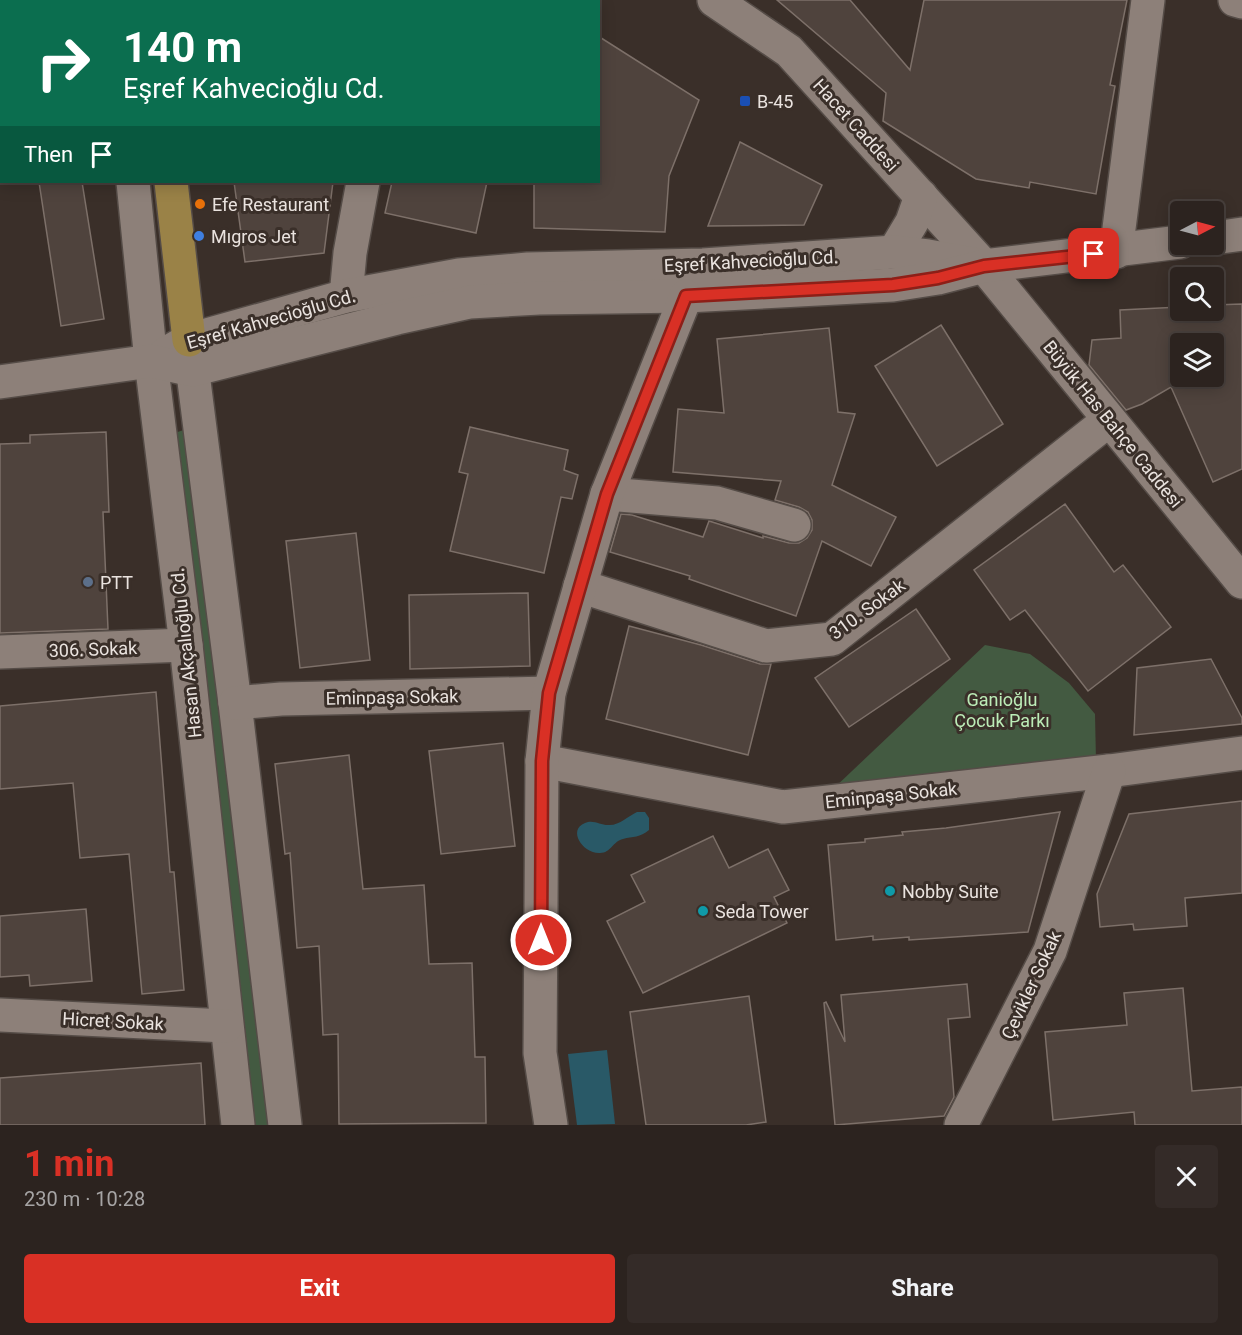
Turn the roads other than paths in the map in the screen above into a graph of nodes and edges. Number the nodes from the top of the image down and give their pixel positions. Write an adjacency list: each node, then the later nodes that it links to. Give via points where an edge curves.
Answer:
1 (714, 0): 8 (street, Hacet Caddesi, via 789,51)
2 (1148, 0): 13 (street)
3 (1235, 0): 4 (street)
4 (1242, 2)
5 (133, 183): 18 (street, Hasan Akçalıoğlu Cd.)
6 (171, 183): 17 (main road)
7 (363, 183): 15 (street)
8 (921, 196): 12 (street, via 912,222); 14 (street, Hacet Caddesi)
9 (1242, 234): 10 (street)
10 (1224, 237)
11 (1170, 244): 13 (street, Eşref Kahvecioğlu Cd.)
12 (894, 252): 14 (street, Eşref Kahvecioğlu Cd.); 15 (street, Eşref Kahvecioğlu Cd., via 703,265 528,268 459,275)
13 (1116, 252): 14 (street, Eşref Kahvecioğlu Cd.)
14 (984, 266): 16 (street, Eşref Kahvecioğlu Cd., via 893,285); 20 (street, Büyük Has Bahçe Caddesi)
15 (346, 296): 17 (street, Eşref Kahvecioğlu Cd.)
16 (686, 296): 17 (street, Eşref Kahvecioğlu Cd., via 470,302); 21 (street)
17 (191, 355): 18 (street, Eşref Kahvecioğlu Cd.); 28 (street)
18 (151, 361): 19 (street); 25 (street, Hasan Akçalıoğlu Cd.)
19 (0, 382)
20 (1109, 420): 23 (street, Büyük Has Bahçe Caddesi); 24 (street, 310. Sokak, via 832,639 766,646)
21 (607, 494): 22 (street, via 717,503); 24 (street)
22 (794, 525)
23 (1242, 582)
24 (580, 586): 27 (street)
25 (186, 645): 26 (street, 306. Sokak); 33 (street, Hasan Akçalıoğlu Cd.)
26 (0, 652)
27 (549, 693): 28 (street, Eminpaşa Sokak); 30 (street)
28 (235, 703): 35 (street)
29 (1242, 753): 31 (street, Eminpaşa Sokak)
30 (542, 761): 31 (street, Eminpaşa Sokak, via 783,807); 36 (street, via 540,1053)
31 (1109, 771): 37 (street, Çevikler Sokak, via 1050,951)
32 (0, 1015): 33 (street, Hicret Sokak)
33 (226, 1026): 34 (street, Hasan Akçalıoğlu Cd.)
34 (238, 1125)
35 (285, 1125)
36 (551, 1125)
37 (961, 1125)

